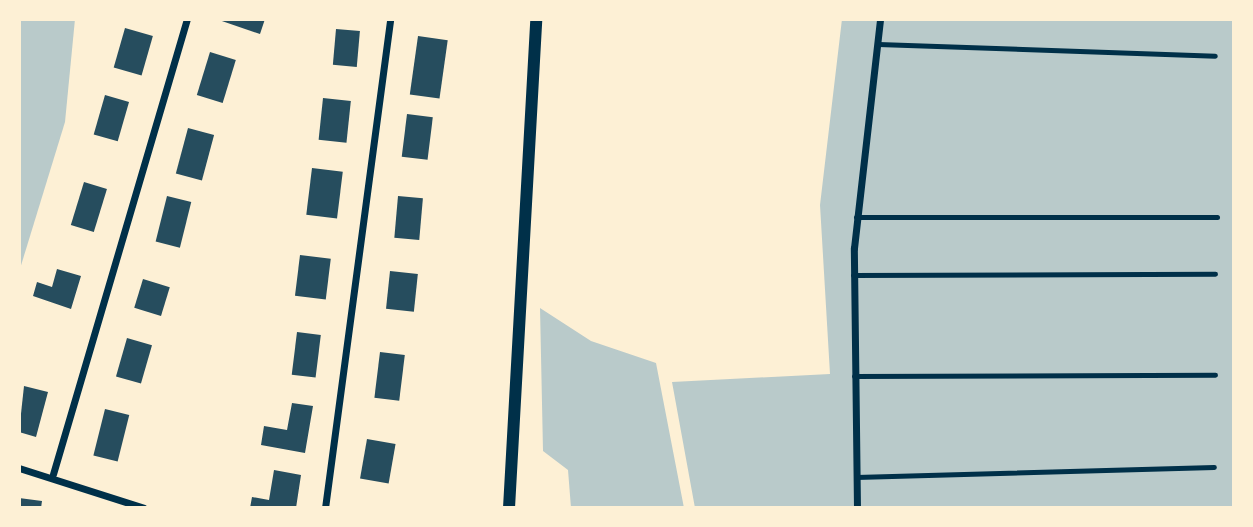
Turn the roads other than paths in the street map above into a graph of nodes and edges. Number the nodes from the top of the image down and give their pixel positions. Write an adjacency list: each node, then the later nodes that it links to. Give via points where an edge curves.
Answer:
1 (187, 19): 15 (street)
2 (390, 19): 18 (street)
3 (536, 19): 19 (street)
4 (880, 19): 5 (street)
5 (878, 44): 6 (lane); 7 (street)
6 (1215, 56)
7 (856, 217): 8 (lane); 10 (street)
8 (1217, 217)
9 (1215, 274): 10 (lane)
10 (853, 275): 12 (street)
11 (1214, 375): 12 (lane)
12 (853, 376): 16 (street)
13 (1214, 467): 16 (lane)
14 (19, 468): 15 (street)
15 (53, 474): 17 (street)
16 (856, 477): 20 (street)
17 (144, 508)
18 (325, 508)
19 (509, 508)
20 (857, 508)

